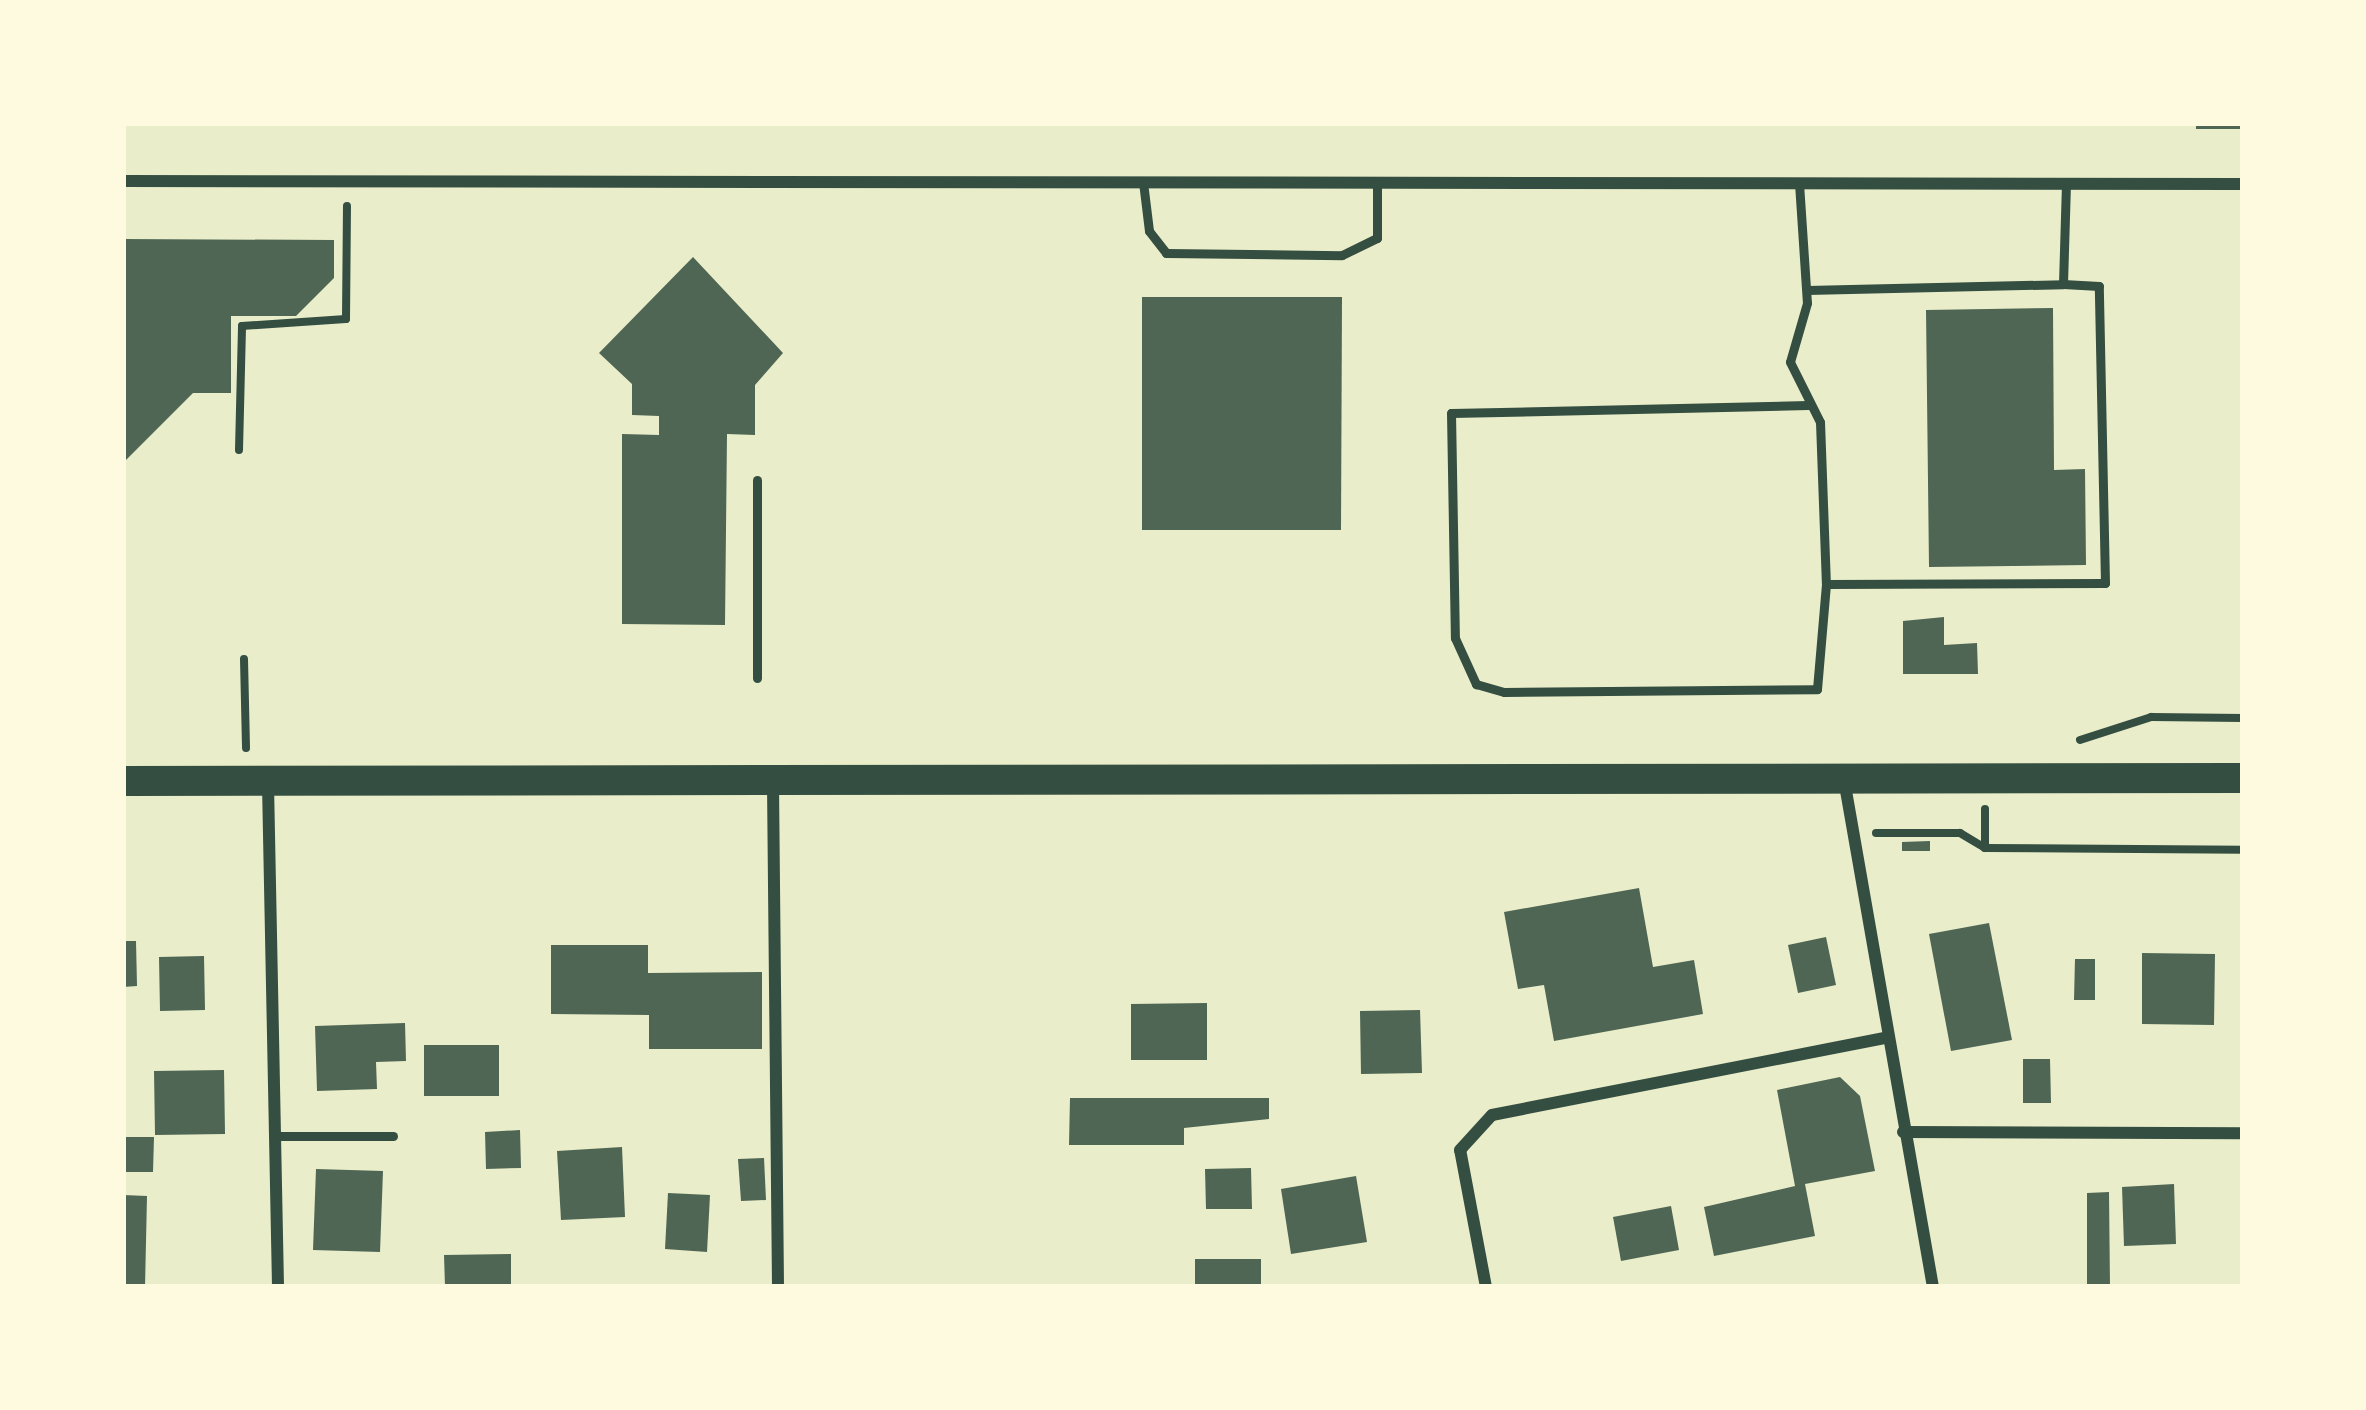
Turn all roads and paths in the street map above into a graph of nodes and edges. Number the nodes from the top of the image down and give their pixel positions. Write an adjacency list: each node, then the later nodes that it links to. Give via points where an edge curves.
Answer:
1 (123, 181): 2 (street)
2 (347, 181): 3 (street); 11 (path, via 346,320 242,326)
3 (1143, 182): 4 (street); 4 (lane, via 1149,231 1166,254 1342,255 1377,238)
4 (1377, 182): 5 (street)
5 (1798, 183): 6 (street); 9 (lane)
6 (2066, 183): 7 (street); 8 (lane)
7 (2243, 184)
8 (2062, 284): 9 (lane); 13 (lane, via 2099,286 2105,583)
9 (1807, 290): 10 (lane, via 1790,362)
10 (1808, 405): 13 (lane, via 1820,422); 13 (lane, via 1451,413 1455,638 1476,684 1504,692 1817,689)
11 (239, 450)
12 (757, 480): 15 (lane)
13 (1826, 584)
14 (244, 659): 16 (path)
15 (757, 678)
16 (246, 750)
17 (2243, 778): 21 (main road)
18 (123, 781): 19 (main road)
19 (268, 781): 20 (main road); 27 (street)
20 (773, 781): 21 (main road); 30 (street)
21 (1845, 785): 22 (street)
22 (1851, 833): 23 (path, via 1960,833 1985,848); 24 (street)
23 (2243, 850)
24 (1885, 1038): 25 (street); 31 (street, via 1492,1115 1460,1150)
25 (1904, 1132): 26 (street); 32 (street)
26 (2243, 1133)
27 (275, 1136): 28 (lane); 29 (street)
28 (393, 1136)
29 (278, 1287)
30 (778, 1287)
31 (1486, 1287)
32 (1933, 1287)

